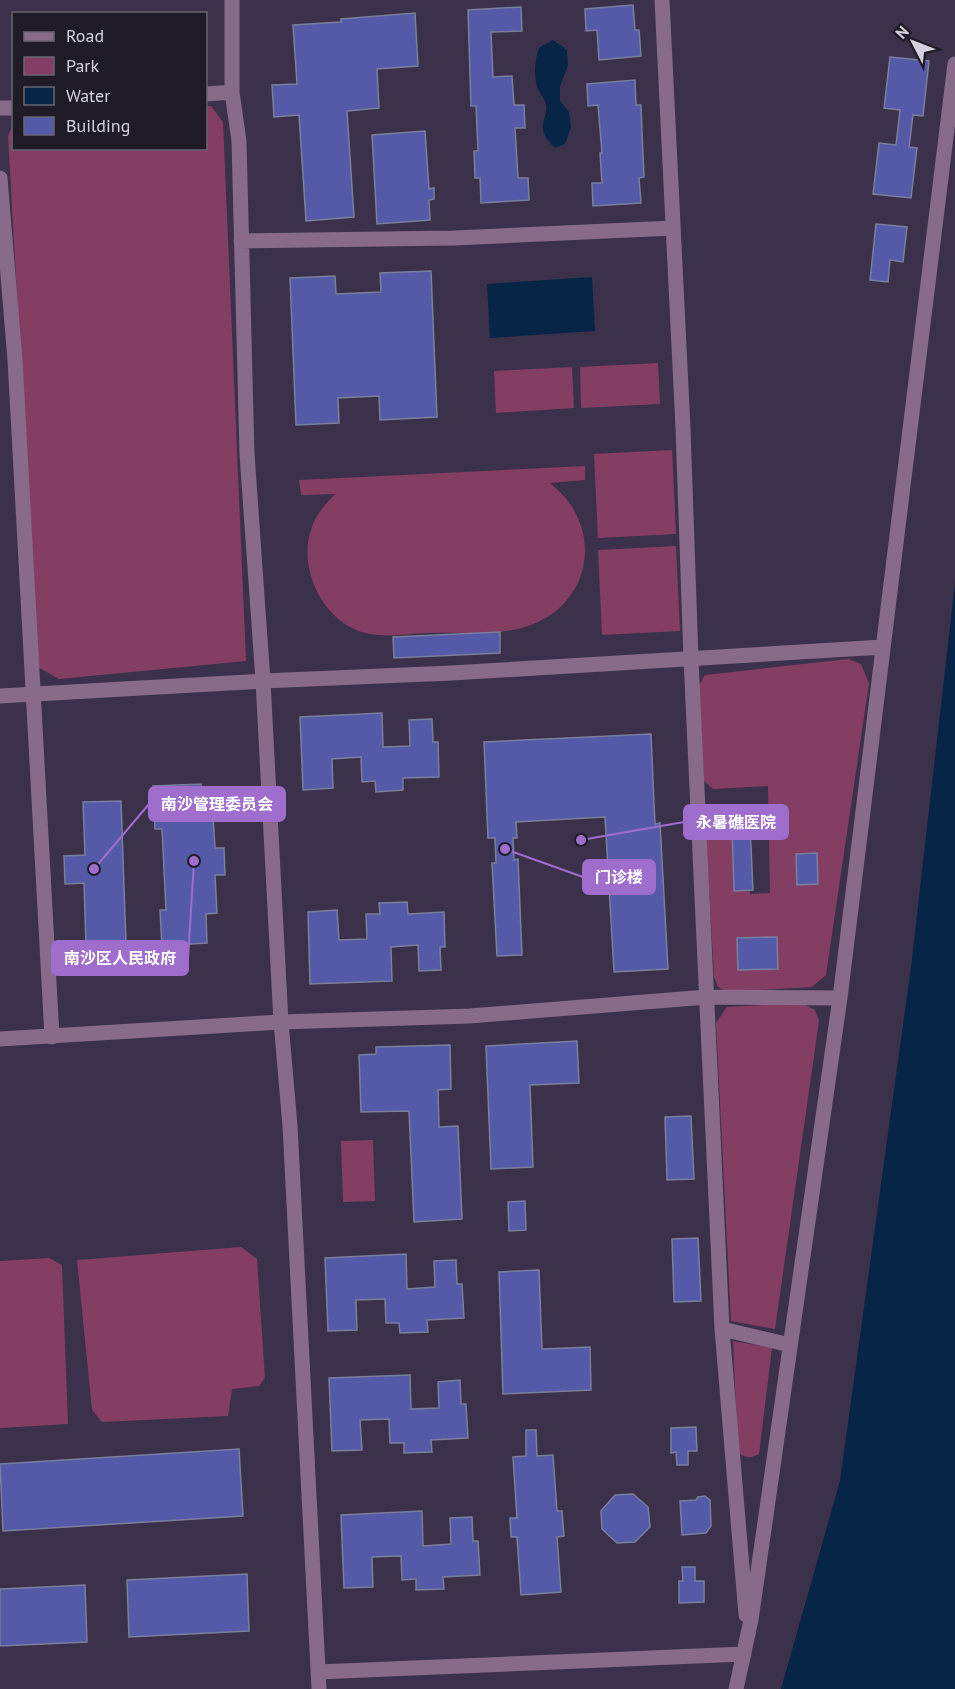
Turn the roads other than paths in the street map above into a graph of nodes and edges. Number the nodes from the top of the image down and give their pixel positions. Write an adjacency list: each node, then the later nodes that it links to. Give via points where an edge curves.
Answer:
1 (231, 0): 4 (street)
2 (662, 0): 7 (street)
3 (955, 64): 9 (street)
4 (232, 92): 5 (street); 8 (street, via 239,141)
5 (207, 94)
6 (0, 178): 12 (street, via 15,360)
7 (674, 228): 8 (street, via 455,238); 10 (street)
8 (241, 241): 11 (street, via 247,454)
9 (884, 647): 10 (street); 15 (street)
10 (691, 659): 11 (street); 14 (street)
11 (263, 681): 12 (street); 16 (street)
12 (33, 694): 13 (street); 17 (street)
13 (0, 696)
14 (707, 997): 15 (street); 16 (street, via 470,1016); 19 (street)
15 (840, 998): 20 (street)
16 (281, 1022): 17 (street); 23 (street, via 290,1126)
17 (52, 1036): 18 (street)
18 (0, 1039)
19 (722, 1329): 20 (street); 21 (street)
20 (790, 1345): 21 (street)
21 (748, 1636): 22 (street)
22 (744, 1654): 23 (street); 25 (street)
23 (318, 1672): 24 (street)
24 (319, 1689)
25 (736, 1689)

